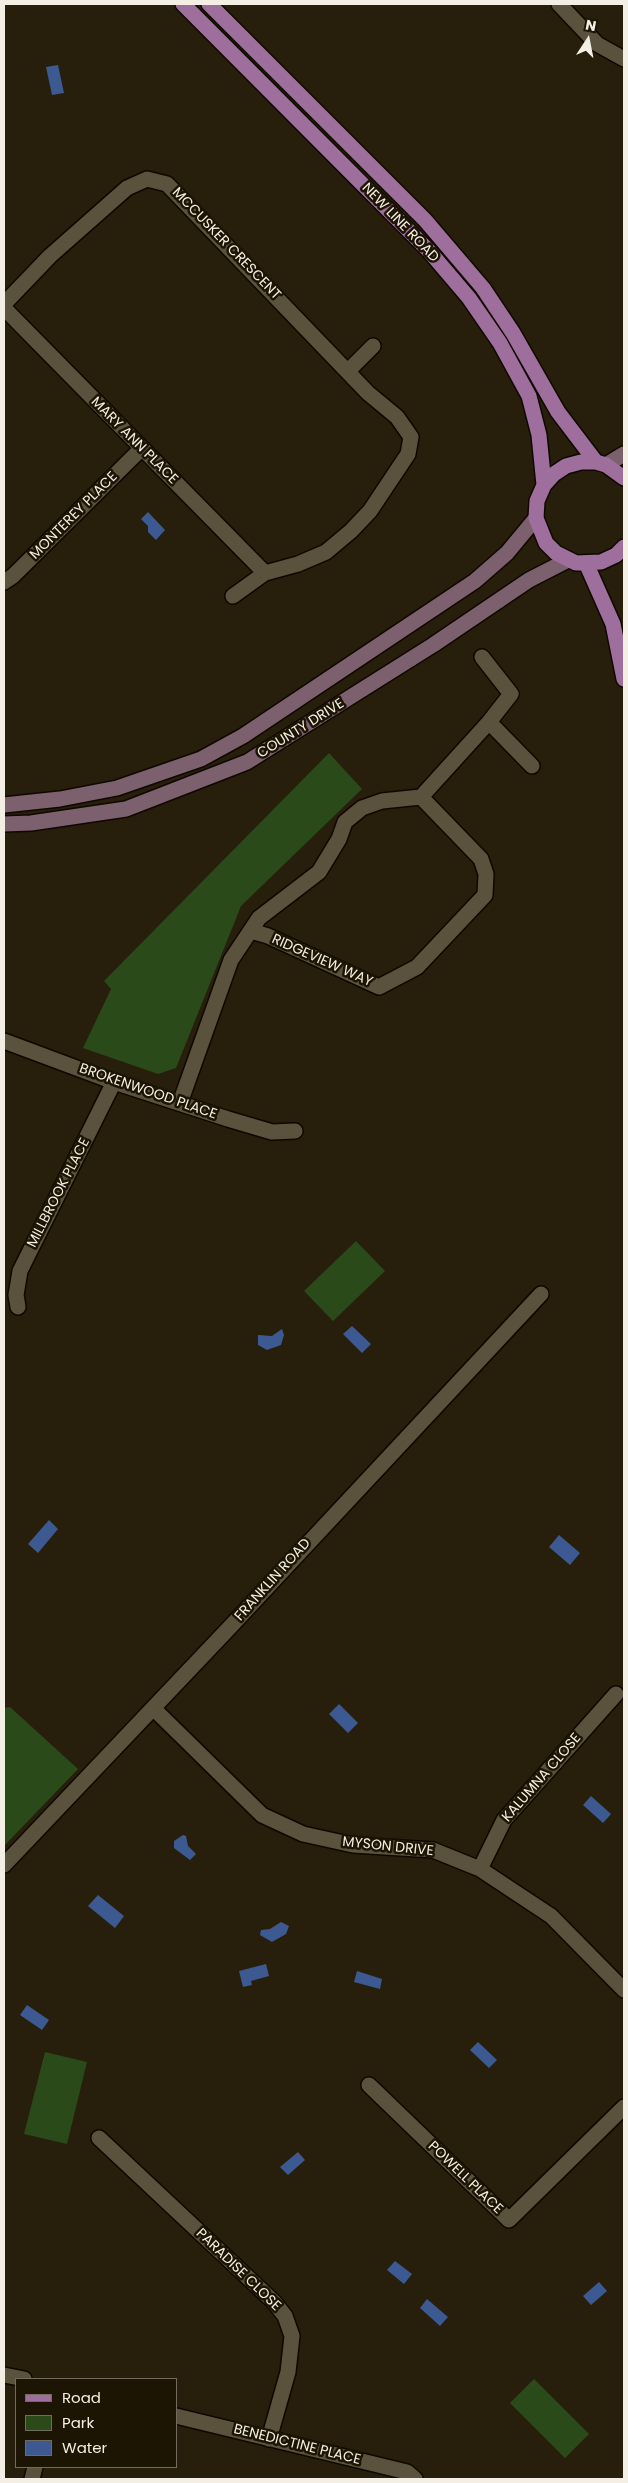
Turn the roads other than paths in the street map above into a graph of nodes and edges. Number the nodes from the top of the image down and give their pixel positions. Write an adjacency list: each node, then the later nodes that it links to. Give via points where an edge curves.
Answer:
1 (182, 4): 13 (main road, NEW LINE ROAD, via 429,251 469,298 500,343 529,396 539,435)
2 (209, 4): 11 (main road, NEW LINE ROAD, via 425,220 472,275 513,333 558,412)
3 (559, 4): 4 (street, via 597,44)
4 (624, 59)
5 (4, 304): 8 (street, MCCUSKER CRESCENT, via 50,256 127,188 147,179 167,184)
6 (4, 308): 9 (street, MARY ANN PLACE)
7 (373, 346): 8 (street)
8 (348, 371): 18 (street, MCCUSKER CRESCENT, via 368,393 397,416 411,437 408,454 370,511 351,532 326,552)
9 (142, 448): 18 (street, MARY ANN PLACE); 19 (street, MONTEREY PLACE)
10 (624, 454): 11 (main road)
11 (601, 464): 12 (main road, NEW LINE ROAD); 13 (main road, via 581,462 566,466)
12 (624, 478)
13 (544, 486): 14 (main road, via 537,502)
14 (536, 518): 16 (main road, via 546,543); 26 (main road, COUNTY DRIVE, via 507,553 475,581 243,736 201,759 117,788)
15 (624, 547): 17 (main road, via 601,562)
16 (568, 560): 17 (main road); 27 (main road, COUNTY DRIVE, via 529,580 425,651 247,762 126,809)
17 (586, 564): 22 (main road, via 613,624)
18 (265, 573): 20 (street)
19 (4, 582)
20 (233, 596)
21 (482, 657): 23 (street, via 511,694)
22 (624, 679)
23 (489, 722): 24 (street); 25 (street)
24 (532, 766)
25 (421, 797): 28 (street, RIDGEVIEW WAY, via 382,800 362,808 346,822 319,872 259,918); 28 (street, RIDGEVIEW WAY, via 481,859 486,874 485,895 417,967 379,987)
26 (4, 805)
27 (4, 824)
28 (251, 931): 31 (street, RIDGEVIEW WAY, via 231,960)
29 (4, 1041): 30 (street, BROKENWOOD PLACE)
30 (114, 1082): 31 (street, BROKENWOOD PLACE); 34 (street, MILLBROOK PLACE, via 20,1271 16,1295)
31 (180, 1103): 32 (street, BROKENWOOD PLACE, via 272,1132)
32 (295, 1131)
33 (541, 1294): 36 (street, FRANKLIN ROAD)
34 (18, 1307)
35 (616, 1694): 38 (street, KALUMNA CLOSE, via 504,1820)
36 (153, 1708): 37 (street, FRANKLIN ROAD); 38 (street, MYSON DRIVE, via 262,1815 303,1834 353,1845 433,1850)
37 (4, 1865)
38 (480, 1869): 39 (street, MYSON DRIVE, via 551,1916)
39 (624, 1990)
40 (369, 2085): 41 (street, POWELL PLACE, via 509,2220)
41 (624, 2107)
42 (99, 2138): 46 (street, PARADISE CLOSE, via 274,2302 285,2316 292,2336 288,2372)
43 (4, 2375): 44 (street)
44 (19, 2378)
45 (178, 2416): 46 (street, BENEDICTINE PLACE)
46 (269, 2439): 47 (street, BENEDICTINE PLACE, via 407,2472)
47 (414, 2479)

